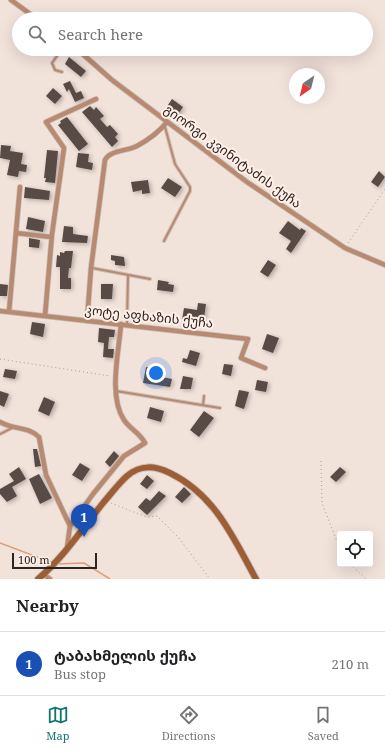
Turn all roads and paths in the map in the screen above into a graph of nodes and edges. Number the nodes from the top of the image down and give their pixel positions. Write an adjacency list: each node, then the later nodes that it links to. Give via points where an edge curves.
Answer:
1 (11, 0): 2 (street)
2 (27, 12)
3 (57, 56): 5 (lane, via 52,63 55,70)
4 (85, 56): 7 (street, გიორგი კვინიტაძის ქუჩა)
5 (62, 72)
6 (96, 99): 11 (street, via 46,122 64,148)
7 (166, 124): 12 (lane, via 175,164 190,191); 13 (street, გიორგი კვინიტაძის ქუჩა); 15 (street, via 150,139 107,157)
8 (20, 187): 10 (street)
9 (385, 189): 13 (path)
10 (16, 233): 11 (street); 19 (street)
11 (51, 237): 20 (street)
12 (164, 241)
13 (345, 248): 14 (street, გიორგი კვინიტაძის ქუჩა)
14 (385, 265)
15 (91, 268): 16 (lane); 21 (street)
16 (128, 275): 17 (lane); 22 (lane)
17 (150, 279)
18 (0, 311): 19 (street, კოტე აფხაზის ქუჩა)
19 (9, 312): 20 (street, კოტე აფხაზის ქუჩა)
20 (45, 316): 21 (street, კოტე აფხაზის ქუჩა)
21 (87, 321): 22 (street, კოტე აფხაზის ქუჩა)
22 (124, 324): 24 (street, კოტე აფხაზის ქუჩა, via 248,339 241,358); 25 (street)
23 (0, 359): 25 (path)
24 (265, 368)
25 (116, 377): 26 (street)
26 (116, 391): 28 (lane); 35 (street, via 124,420 145,443 124,456 114,467)
27 (204, 396): 28 (lane)
28 (203, 405): 29 (lane)
29 (220, 408)
30 (0, 422): 31 (street)
31 (12, 428): 32 (lane); 35 (street, via 28,430 39,437 46,475)
32 (0, 434)
33 (321, 461): 36 (path, via 322,503)
34 (105, 501): 37 (main road); 42 (path, via 146,517 157,516 178,537); 43 (main road, via 127,476 142,467 161,469 177,477 194,487 208,500 224,522)
35 (70, 526): 37 (street)
36 (337, 541)
37 (67, 548): 39 (main road)
38 (353, 567): 44 (path)
39 (44, 574): 40 (main road); 41 (street)
40 (38, 579)
41 (50, 579)
42 (210, 579)
43 (256, 579)
44 (366, 579)

